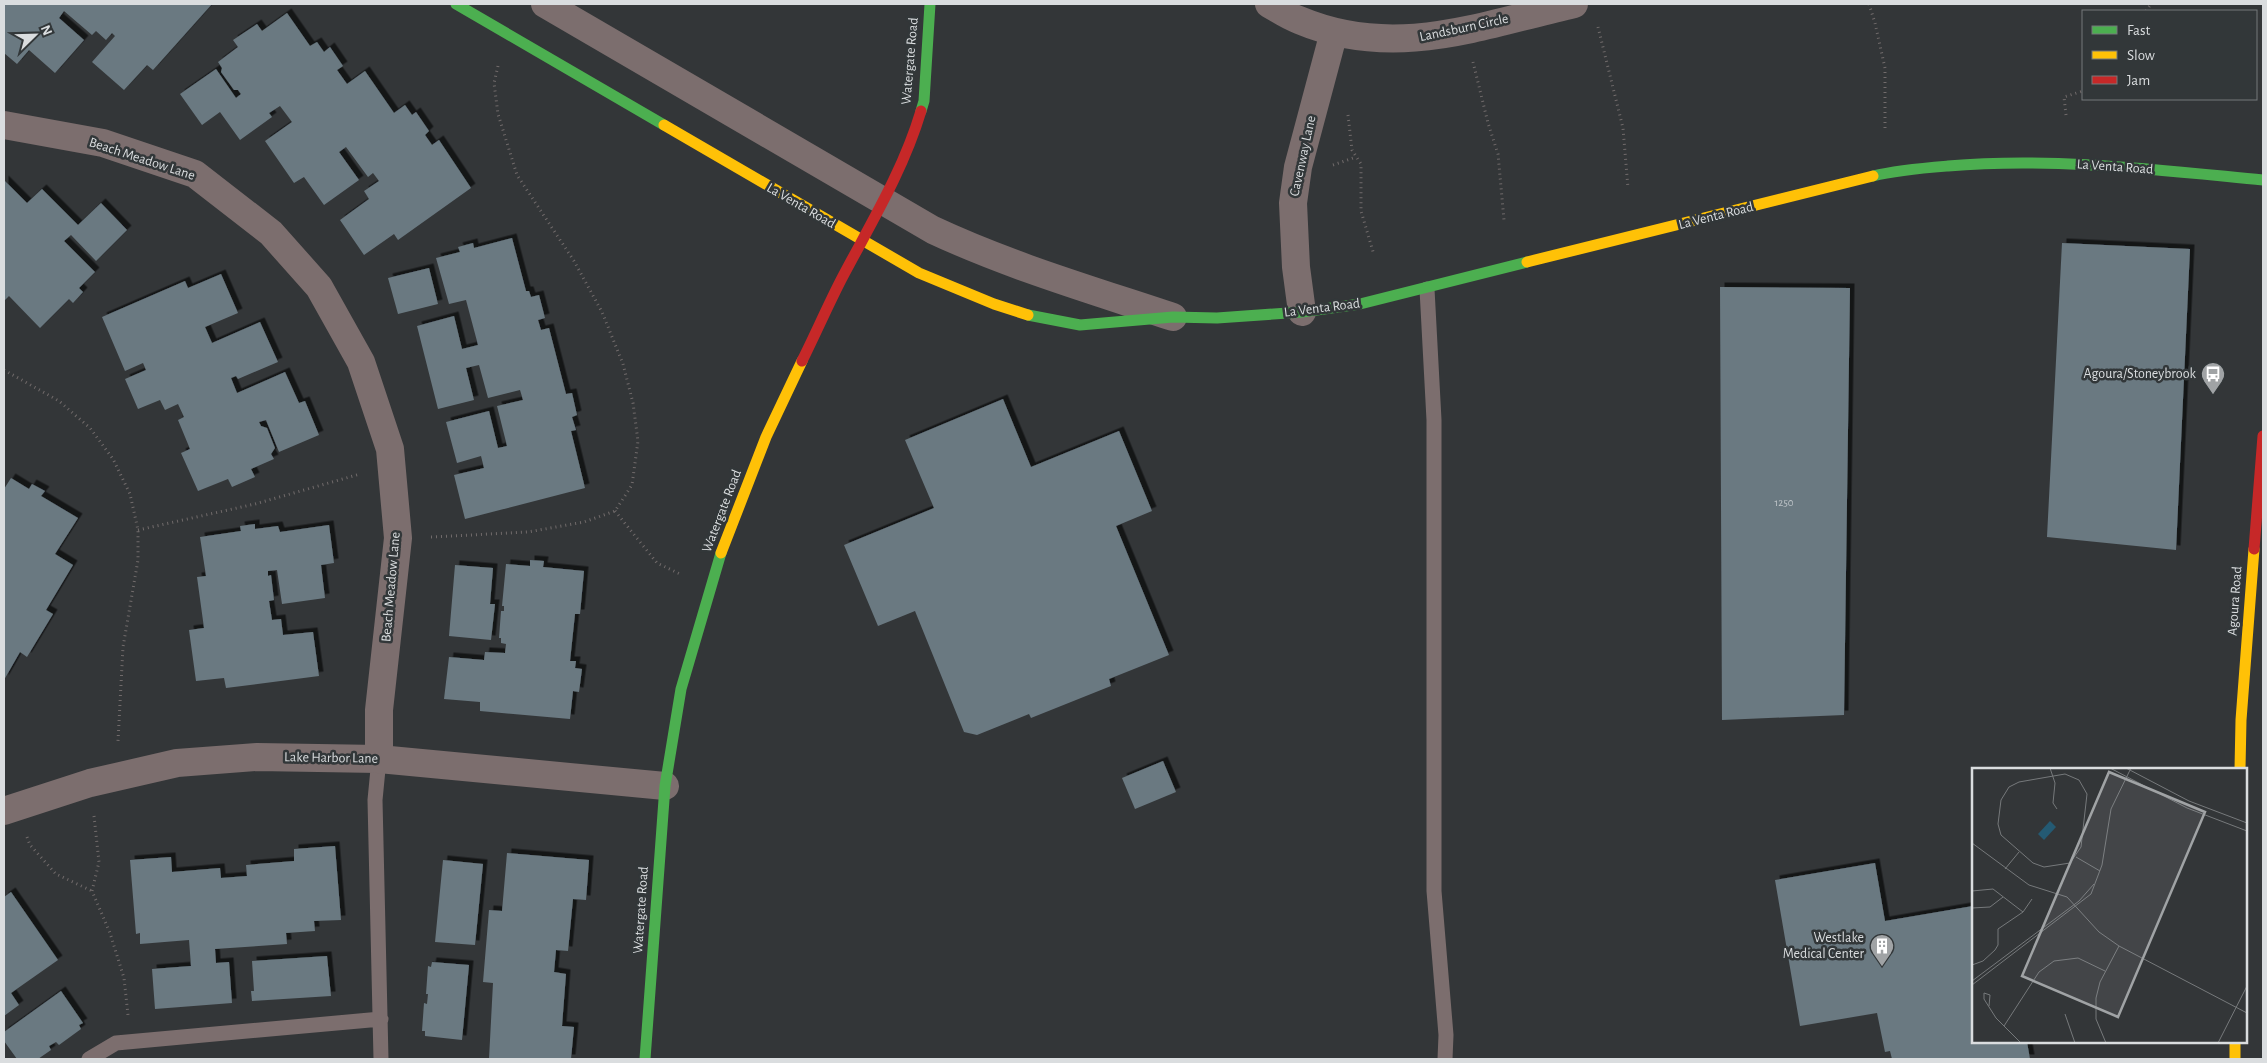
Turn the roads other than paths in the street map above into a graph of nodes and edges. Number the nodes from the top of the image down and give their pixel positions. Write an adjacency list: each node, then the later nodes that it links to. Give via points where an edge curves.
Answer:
1 (456, 4): 10 (street, La Venta Road)
2 (545, 4): 9 (street, La Venta Road)
3 (930, 4): 9 (street, Watergate Road, via 924,100 912,140)
4 (1269, 4): 6 (street, Landsburn Circle, via 1298,20)
5 (1574, 4): 6 (street, Landsburn Circle, via 1447,34 1402,40)
6 (1334, 32): 12 (street, Cavenway Lane, via 1298,167 1293,203)
7 (4, 125): 15 (street, Beach Meadow Lane, via 103,142 195,174 271,234 319,287 361,362 390,449 398,538 379,710)
8 (2263, 180): 11 (street, La Venta Road, via 2103,165 1996,162 1880,174)
9 (883, 201): 10 (street, Watergate Road); 13 (street, La Venta Road, via 971,248)
10 (862, 241): 13 (street, La Venta Road, via 958,291 1043,319 1080,325); 17 (street, Watergate Road, via 766,437 723,545 681,689)
11 (1427, 289): 12 (street, La Venta Road, via 1360,304); 24 (lane, via 1434,420 1434,891 1446,1035)
12 (1302, 312): 13 (street, La Venta Road, via 1218,318)
13 (1173, 317)
14 (2263, 436): 16 (street, Agoura Road)
15 (379, 759): 17 (street, Lake Harbor Lane); 18 (street, Lake Harbor Lane, via 257,757 177,763 90,783); 19 (lane, via 375,800)
16 (2240, 768)
17 (665, 786): 23 (street, Watergate Road)
18 (9, 809)
19 (381, 1019): 21 (lane, via 116,1043); 22 (lane)
20 (2235, 1043): 25 (street)
21 (89, 1059)
22 (380, 1059)
23 (645, 1059)
24 (1445, 1059)
25 (2235, 1059)

